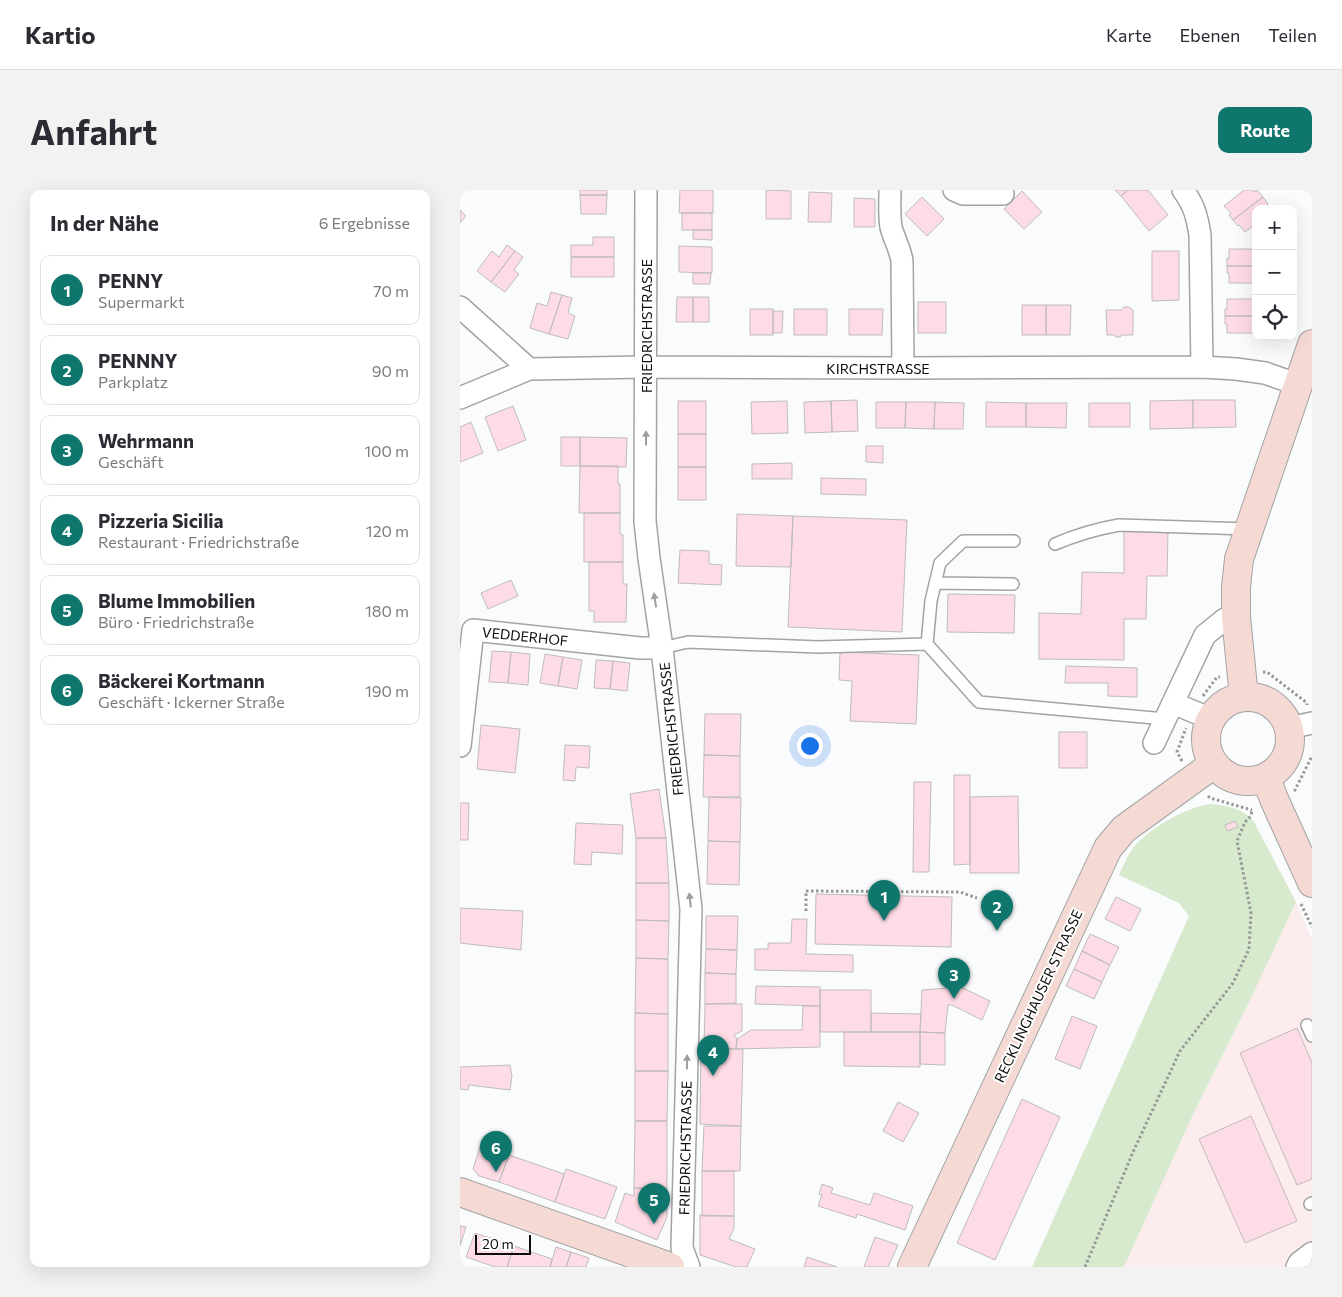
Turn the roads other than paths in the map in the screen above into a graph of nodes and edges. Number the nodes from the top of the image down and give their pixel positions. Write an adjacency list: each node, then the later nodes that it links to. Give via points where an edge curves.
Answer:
1 (646, 190): 8 (street, FRIEDRICHSTRASSE)
2 (890, 190): 10 (street, via 891,224 902,261)
3 (954, 190): 5 (street, via 963,194)
4 (1182, 190): 9 (street, via 1191,200 1200,234)
5 (1003, 194)
6 (460, 307): 11 (street)
7 (1312, 344): 12 (main road)
8 (646, 367): 10 (street, KIRCHSTRASSE); 11 (street, KIRCHSTRASSE); 21 (street, FRIEDRICHSTRASSE, one-way to 8, via 645,521)
9 (1202, 367): 10 (street, KIRCHSTRASSE); 12 (street, KIRCHSTRASSE, via 1265,373)
10 (903, 368)
11 (529, 369): 13 (street, KIRCHSTRASSE)
12 (1299, 385): 14 (main road)
13 (460, 398)
14 (1249, 529): 16 (lane, via 1119,525 1083,533); 19 (main road, via 1239,559)
15 (1014, 541): 17 (lane, via 963,541 940,563)
16 (1055, 544)
17 (935, 583): 18 (lane); 20 (lane)
18 (1013, 584)
19 (1236, 617): 22 (main road); 23 (street, via 1225,619 1205,634)
20 (927, 644): 21 (lane, via 818,647 688,642); 23 (lane, via 980,702)
21 (662, 648): 27 (street, VEDDERHOF, via 473,630); 36 (street, FRIEDRICHSTRASSE, one-way to 21, via 682,1248 691,909)
22 (1243, 685): 24 (main road); 25 (main road, via 1256,697 1272,704 1284,717)
23 (1169, 711): 24 (street); 26 (street)
24 (1211, 719): 28 (main road, via 1206,742)
25 (1304, 724): 29 (main road, via 1291,740 1284,763)
26 (1154, 743)
27 (460, 746)
28 (1214, 764): 29 (main road, via 1237,781 1252,782); 37 (main road, RECKLINGHAUSER STRASSE, via 1124,829 1108,848)
29 (1266, 778): 30 (main road)
30 (1312, 884)
31 (460, 1192): 32 (main road)
32 (599, 1241): 34 (main road); 35 (main road)
33 (1312, 1253): 38 (street)
34 (635, 1267)
35 (670, 1267)
36 (689, 1267)
37 (912, 1267)
38 (1297, 1267)

